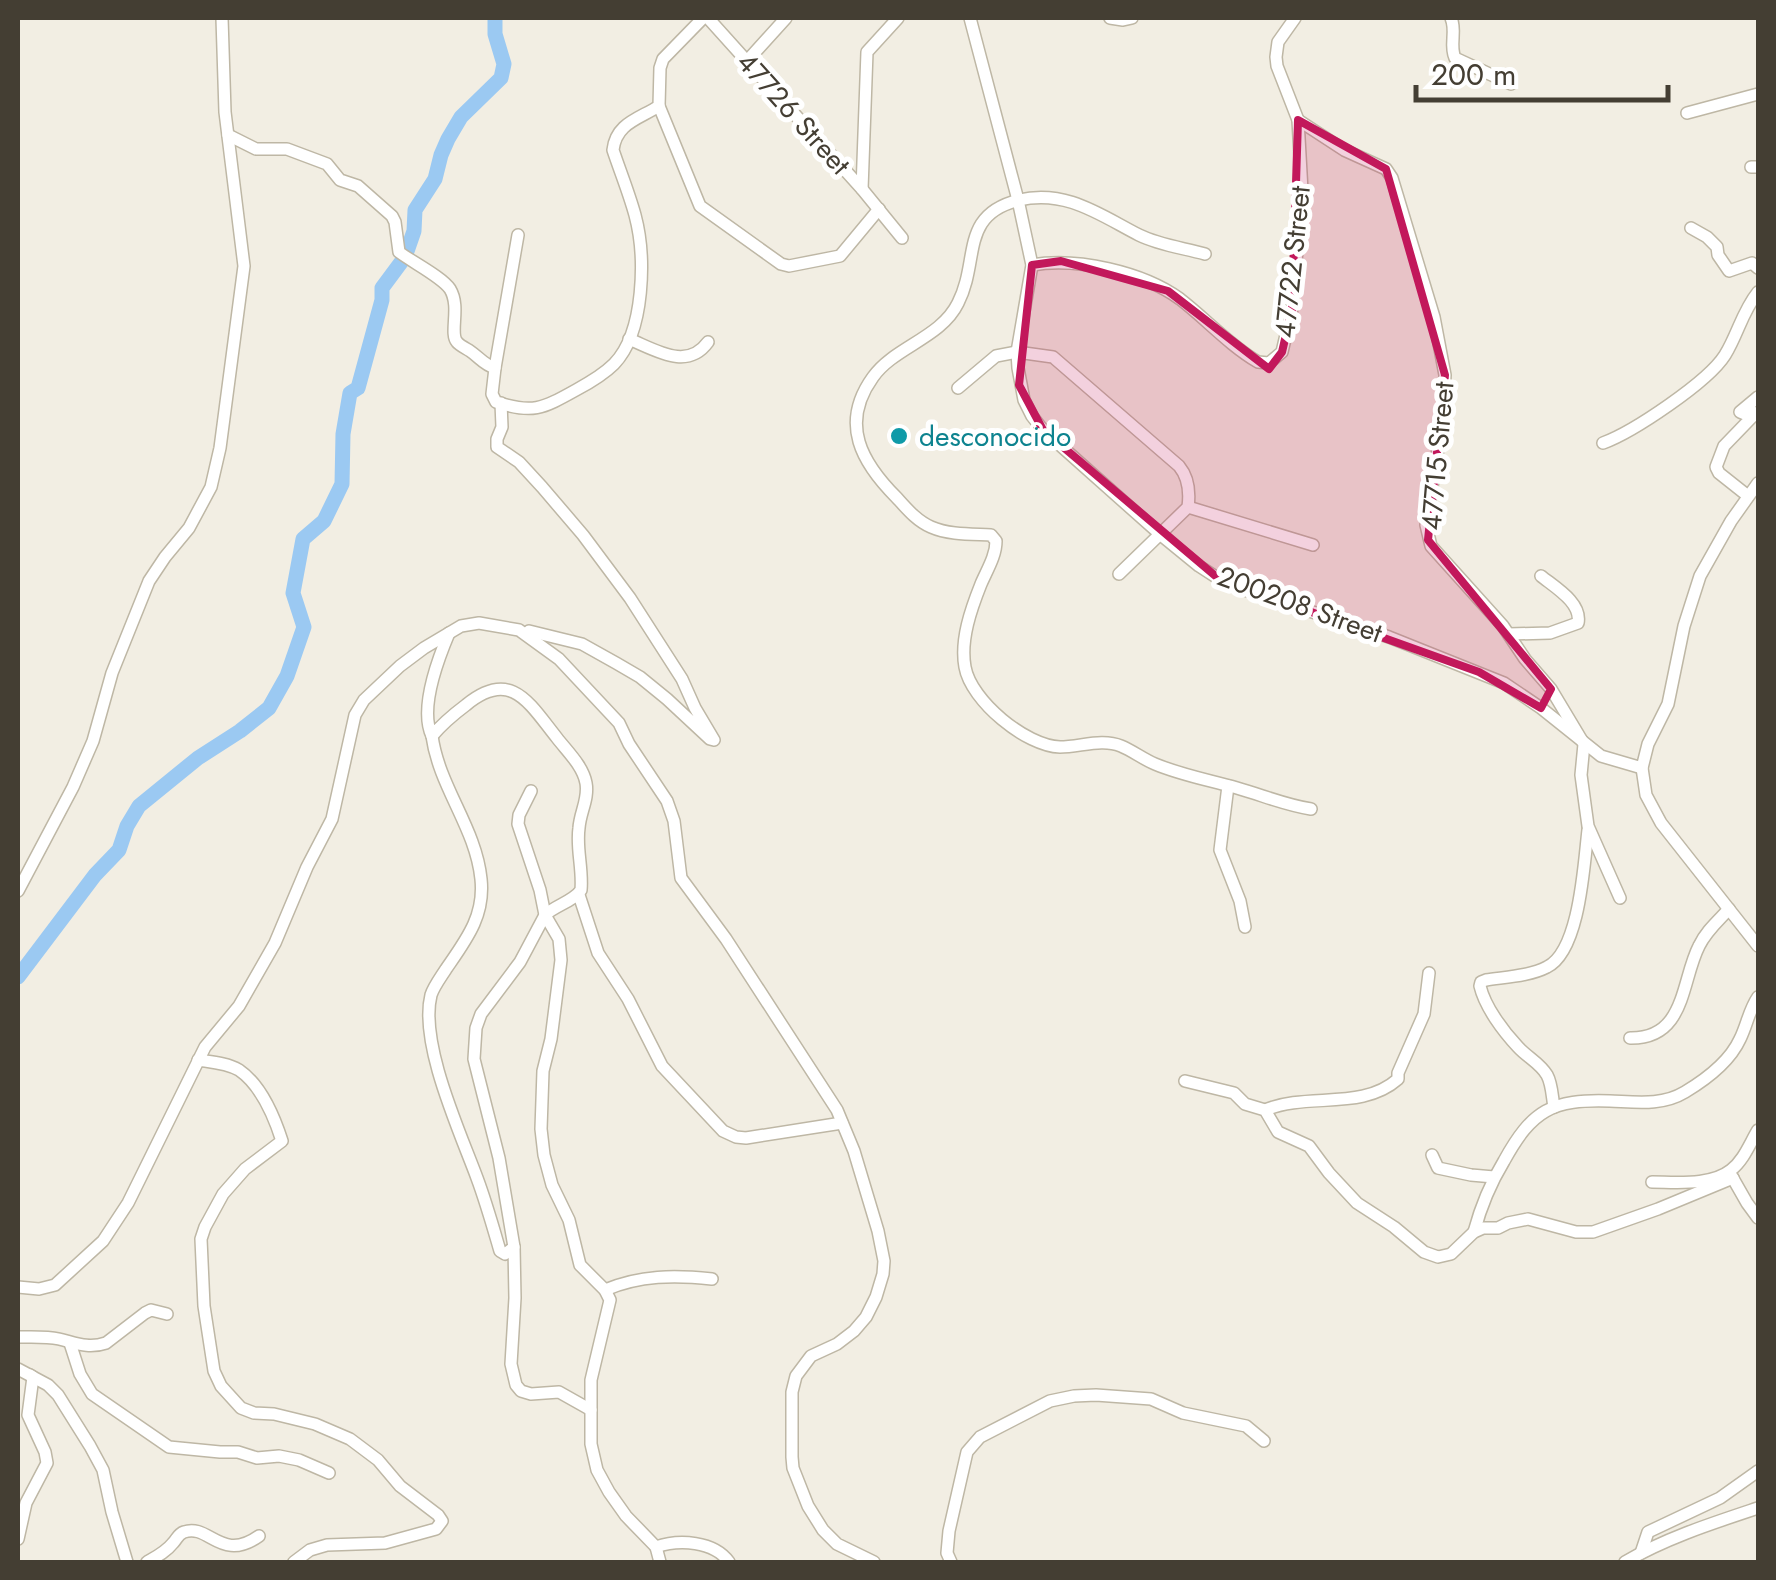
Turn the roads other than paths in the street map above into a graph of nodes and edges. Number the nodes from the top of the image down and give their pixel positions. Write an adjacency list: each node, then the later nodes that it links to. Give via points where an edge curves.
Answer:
1 (222, 18): 16 (street)
2 (706, 18): 10 (street, 47726 Street); 13 (street, via 660,68)
3 (786, 18): 10 (street)
4 (898, 18): 17 (street, via 867,52)
5 (970, 18): 18 (street, 200208 Street)
6 (1110, 18): 7 (street)
7 (1132, 18)
8 (1294, 18): 15 (street, 47722 Street, via 1276,57)
9 (1451, 18): 11 (street, via 1455,58)
10 (747, 62): 17 (street, 47726 Street)
11 (1511, 84)
12 (1758, 94): 14 (street)
13 (659, 106): 19 (street, via 704,210 785,266 840,256); 27 (street, via 620,128 612,150 641,255)
14 (1687, 114)
15 (1298, 120): 24 (street, 47722 Street, via 1302,191 1292,309 1282,352 1269,363 1247,356 1153,284 1076,262); 44 (street, 47715 Street, via 1392,178 1445,374 1428,540)
16 (228, 135): 30 (street, via 256,149 286,149 327,164 340,180 358,186 392,216 399,252 450,288 458,344); 54 (street, via 244,266 210,487 149,581 93,741)
17 (862, 190): 19 (street, 47726 Street)
18 (1018, 200): 23 (street, via 1060,198 1149,239); 24 (street, 200208 Street); 50 (street, via 982,220 952,314 870,381 859,406 862,454 917,520 996,541 966,632 969,682 982,701 1046,744 1114,744 1170,770)
19 (879, 209): 22 (street, 47726 Street)
20 (1690, 228): 25 (street, via 1718,247 1729,271 1752,263)
21 (518, 235): 30 (street)
22 (902, 238)
23 (1205, 254)
24 (1032, 266): 29 (street, 200208 Street)
25 (1758, 268)
26 (1758, 292): 34 (street, via 1724,356 1682,397)
27 (629, 339): 28 (street, via 682,358); 33 (street, via 616,362 570,393 529,410)
28 (708, 342)
29 (1017, 352): 31 (street, via 996,356); 37 (street, via 1058,360 1179,466 1189,486); 38 (street, 200208 Street, via 1019,385 1032,416)
30 (495, 368): 33 (street, via 492,394)
31 (958, 388)
32 (1758, 397): 36 (street, via 1740,412 1751,410 1753,416 1724,446 1716,467)
33 (501, 409): 42 (street, via 498,447 583,534 677,670 714,740 640,676 590,647)
34 (1602, 443)
35 (1758, 484): 36 (street)
36 (1748, 496): 49 (street, via 1700,576 1668,704)
37 (1188, 508): 38 (street); 39 (street)
38 (1160, 535): 40 (street); 46 (street, 200208 Street, via 1242,589 1479,672)
39 (1313, 544)
40 (1118, 574)
41 (1541, 576): 44 (street, via 1578,611 1578,624)
42 (520, 630): 43 (street, via 480,622); 68 (street, via 558,659 619,724 667,801 681,878)
43 (450, 631): 47 (street, via 433,679 427,720); 64 (street, via 400,666 357,709 332,819 261,970)
44 (1508, 634): 45 (street, 47715 Street)
45 (1551, 689): 46 (street); 48 (street, 47715 Street)
46 (1541, 708): 48 (street, 200208 Street)
47 (432, 736): 55 (street, via 490,688 515,693 532,707 586,780 578,829); 76 (street, via 442,777 474,847 482,890 475,927 431,996 431,1044 500,1251)
48 (1584, 744): 49 (street, 200208 Street); 53 (street)
49 (1642, 768): 57 (street, via 1661,823)
50 (1228, 786): 52 (street); 59 (street, via 1220,850)
51 (531, 791): 58 (street, via 518,824)
52 (1310, 809)
53 (1588, 826): 56 (street); 66 (street, via 1578,910 1557,960 1480,986 1519,1049 1544,1070)
54 (18, 891)
55 (579, 895): 58 (street); 68 (street, via 598,953 654,1055 723,1131 746,1138)
56 (1620, 898)
57 (1729, 909): 60 (street); 63 (street, via 1698,947 1678,1008 1657,1033)
58 (546, 915): 76 (street, via 481,1014 474,1044); 79 (street, via 561,960 543,1071 544,1156 580,1265)
59 (1244, 927)
60 (1758, 946)
61 (1429, 974): 67 (street, via 1424,1014 1391,1086)
62 (1758, 997): 66 (street, via 1727,1060 1684,1093 1654,1103 1580,1100)
63 (1630, 1038)
64 (198, 1060): 78 (street, via 104,1240 55,1285); 95 (street, via 240,1070 266,1101 282,1141 223,1194 201,1239 210,1352 221,1386 241,1408 350,1439 442,1521 436,1529 385,1543 327,1545)
65 (1185, 1081): 67 (street, via 1234,1093 1244,1104)
66 (1554, 1107): 72 (street, via 1528,1124)
67 (1266, 1110): 75 (street, via 1278,1132 1309,1146 1348,1195 1424,1252 1451,1254)
68 (842, 1123): 98 (street, via 878,1232 883,1274 854,1332 811,1356 796,1376 792,1457 823,1530)
69 (1758, 1130): 71 (street)
70 (1432, 1155): 72 (street, via 1438,1168)
71 (1731, 1175): 73 (street); 74 (street); 75 (street, via 1593,1232 1528,1219)
72 (1494, 1177): 75 (street)
73 (1652, 1182)
74 (1758, 1218)
75 (1474, 1232)
76 (514, 1247): 84 (street, via 516,1385 532,1394 559,1392)
77 (712, 1278): 79 (street, via 658,1277)
78 (18, 1287)
79 (605, 1290): 84 (street, via 610,1307)
80 (167, 1314): 82 (street, via 145,1313 100,1346)
81 (18, 1336): 82 (street)
82 (70, 1343): 87 (street, via 92,1394 169,1447 279,1456)
83 (23, 1372): 90 (street, via 33,1377 28,1415 47,1463); 93 (street, via 58,1395 103,1470)
84 (591, 1410): 91 (street, via 598,1470 626,1516)
85 (1264, 1441): 99 (street, via 1246,1426 1183,1414 1151,1399 1096,1395 1050,1401 980,1437 967,1452 949,1531)
86 (1758, 1471): 92 (street, via 1720,1498 1648,1532)
87 (329, 1472)
88 (1758, 1508): 92 (street)
89 (259, 1536): 94 (street, via 232,1547 184,1532)
90 (18, 1538)
91 (656, 1547): 96 (street); 97 (street, via 684,1542 714,1548)
92 (1641, 1553): 100 (street)
93 (128, 1562)
94 (147, 1562)
95 (294, 1562)
96 (660, 1562)
97 (729, 1562)
98 (874, 1562)
99 (951, 1562)
100 (1625, 1562)

